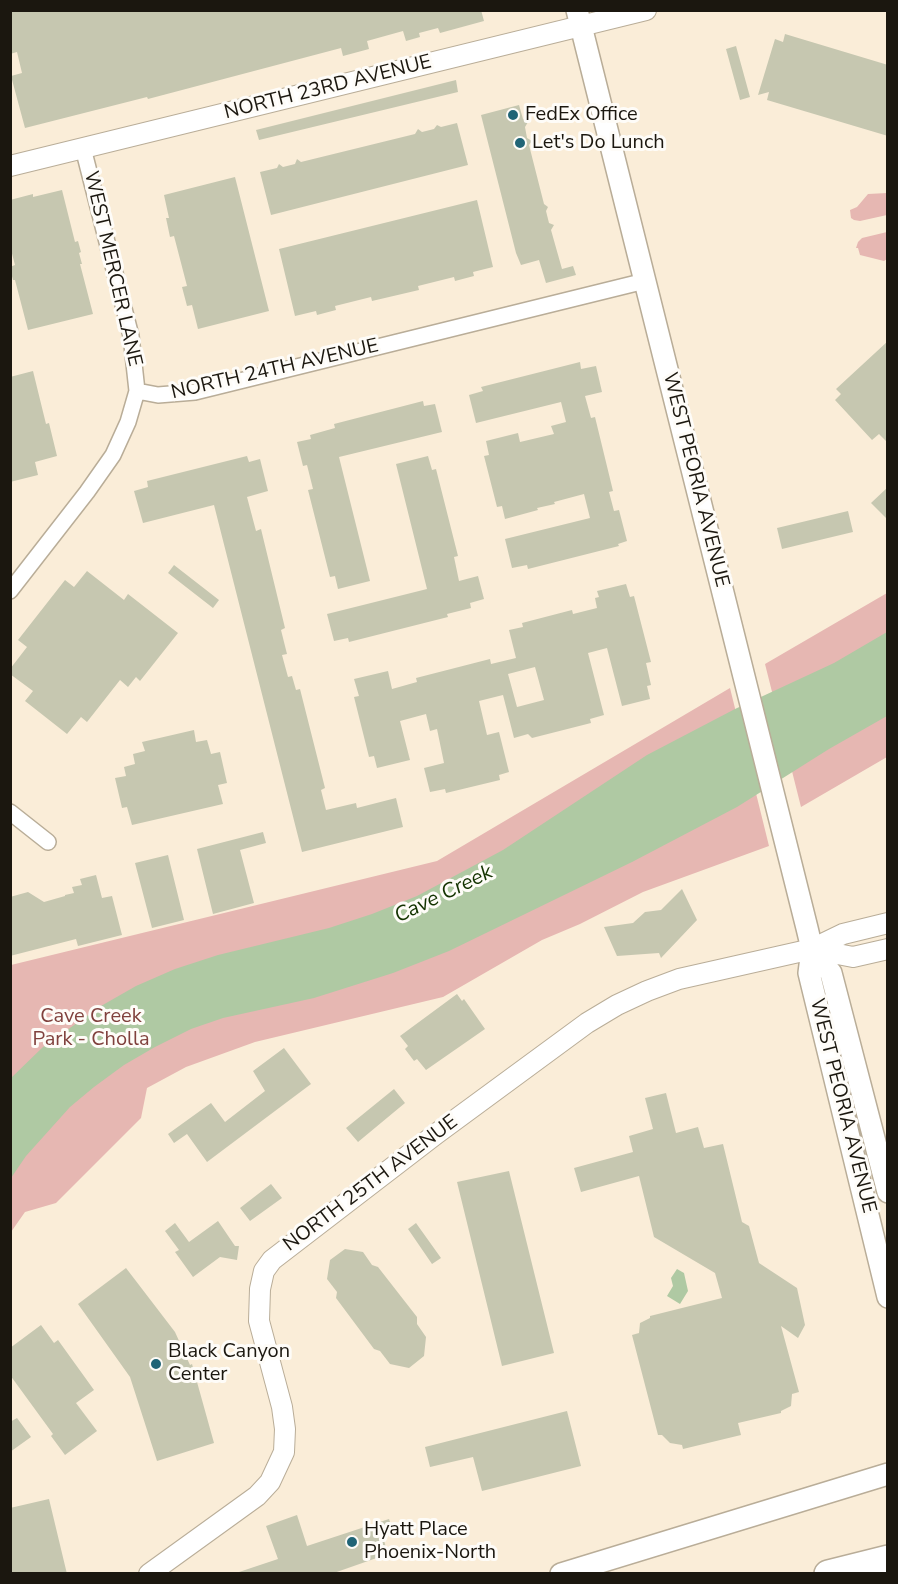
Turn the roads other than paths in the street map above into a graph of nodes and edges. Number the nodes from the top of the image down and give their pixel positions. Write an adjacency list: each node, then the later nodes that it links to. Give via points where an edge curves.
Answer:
1 (646, 10): 2 (street, NORTH 23RD AVENUE)
2 (579, 18): 3 (street, NORTH 23RD AVENUE); 5 (main road, WEST PEORIA AVENUE)
3 (83, 148): 4 (street, NORTH 23RD AVENUE); 6 (street, WEST MERCER LANE, via 131,336)
4 (10, 166)
5 (645, 281): 6 (street, NORTH 24TH AVENUE, via 195,392); 11 (main road, WEST PEORIA AVENUE)
6 (137, 392): 7 (street, via 113,454)
7 (10, 591)
8 (10, 812): 9 (street)
9 (48, 842)
10 (888, 923): 11 (street, NORTH 25TH AVENUE, via 843,934)
11 (812, 949): 12 (street, NORTH 25TH AVENUE, via 853,957); 13 (main road, WEST PEORIA AVENUE, via 831,973); 14 (main road, WEST PEORIA AVENUE, via 809,973); 17 (street, NORTH 25TH AVENUE, via 679,979 617,1005 436,1134 272,1260 264,1271 260,1289 259,1321 282,1407 284,1452 270,1482 257,1496)
12 (888, 949)
13 (888, 1192)
14 (888, 1297)
15 (888, 1474): 18 (main road)
16 (888, 1559): 19 (highway)
17 (149, 1574)
18 (561, 1574)
19 (828, 1574)

